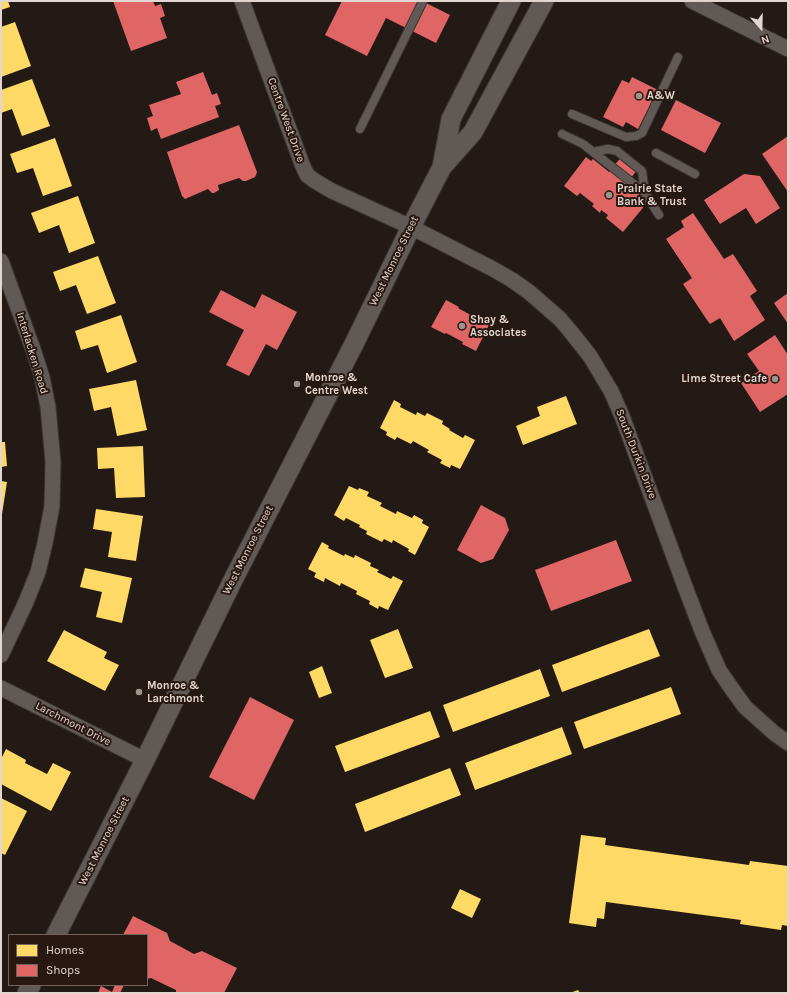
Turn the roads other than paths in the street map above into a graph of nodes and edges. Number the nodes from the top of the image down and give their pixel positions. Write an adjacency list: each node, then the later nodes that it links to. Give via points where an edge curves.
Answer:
1 (242, 1): 17 (street, Centre West Drive, via 307,175 332,191)
2 (423, 1): 9 (lane)
3 (511, 1): 13 (street, West Monroe Street, via 451,119)
4 (544, 1): 13 (street, West Monroe Street, via 473,132)
5 (696, 2): 6 (street)
6 (788, 49)
7 (678, 57): 8 (lane, via 642,133 626,137)
8 (572, 114)
9 (360, 129)
10 (562, 134): 11 (lane)
11 (593, 152): 15 (lane); 15 (lane, via 608,149 617,151 642,171)
12 (656, 153): 14 (lane)
13 (442, 167): 17 (street, West Monroe Street)
14 (695, 174)
15 (645, 193): 16 (lane)
16 (659, 215)
17 (411, 227): 21 (street, South Durkin Drive, via 493,269 529,292 560,319 590,356 611,391 622,416 719,670 746,707); 22 (street, West Monroe Street)
18 (1, 260): 19 (street, Interlacken Road, via 42,377 48,406 53,462 52,506 38,572)
19 (1, 655)
20 (1, 688): 22 (street, Larchmont Drive)
21 (788, 743)
22 (145, 760): 23 (street, West Monroe Street)
23 (57, 934)

